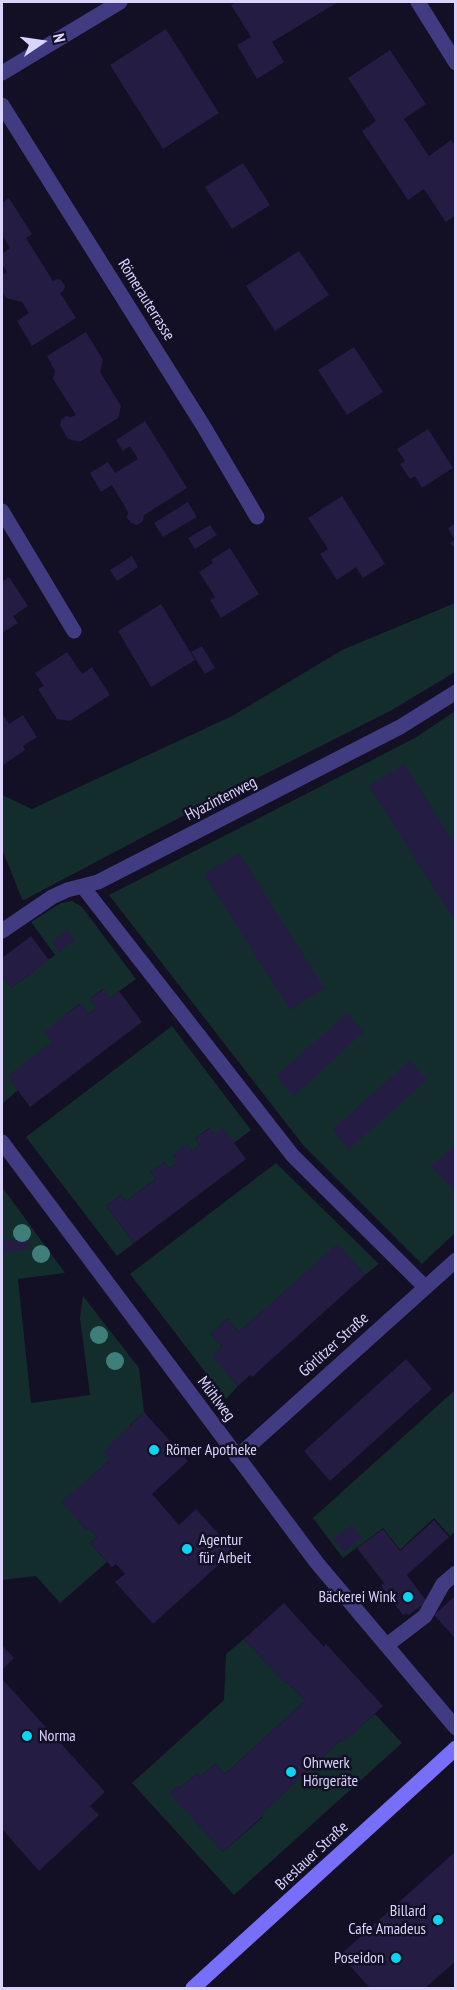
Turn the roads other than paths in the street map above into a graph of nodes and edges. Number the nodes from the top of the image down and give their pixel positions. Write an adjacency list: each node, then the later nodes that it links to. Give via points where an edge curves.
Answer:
1 (120, 2): 4 (street)
2 (417, 2): 3 (street)
3 (456, 63)
4 (2, 73)
5 (2, 105): 7 (street, Römerauterrasse)
6 (2, 511): 8 (street)
7 (257, 517)
8 (74, 632)
9 (456, 692): 10 (street, Hyazintenweg, via 400,727)
10 (83, 887): 11 (street, Hyazintenweg, via 52,897); 14 (street, via 293,1156)
11 (2, 931)
12 (2, 1142): 15 (street, Mühlweg)
13 (456, 1260): 14 (street, Görlitzer Straße)
14 (425, 1287): 15 (street, Görlitzer Straße)
15 (237, 1457): 17 (street, Mühlweg, via 317,1563)
16 (456, 1573): 17 (street, via 443,1584 425,1616)
17 (387, 1645): 18 (street, Mühlweg)
18 (456, 1728)
19 (456, 1748): 20 (main road, Breslauer Straße)
20 (193, 1989)

